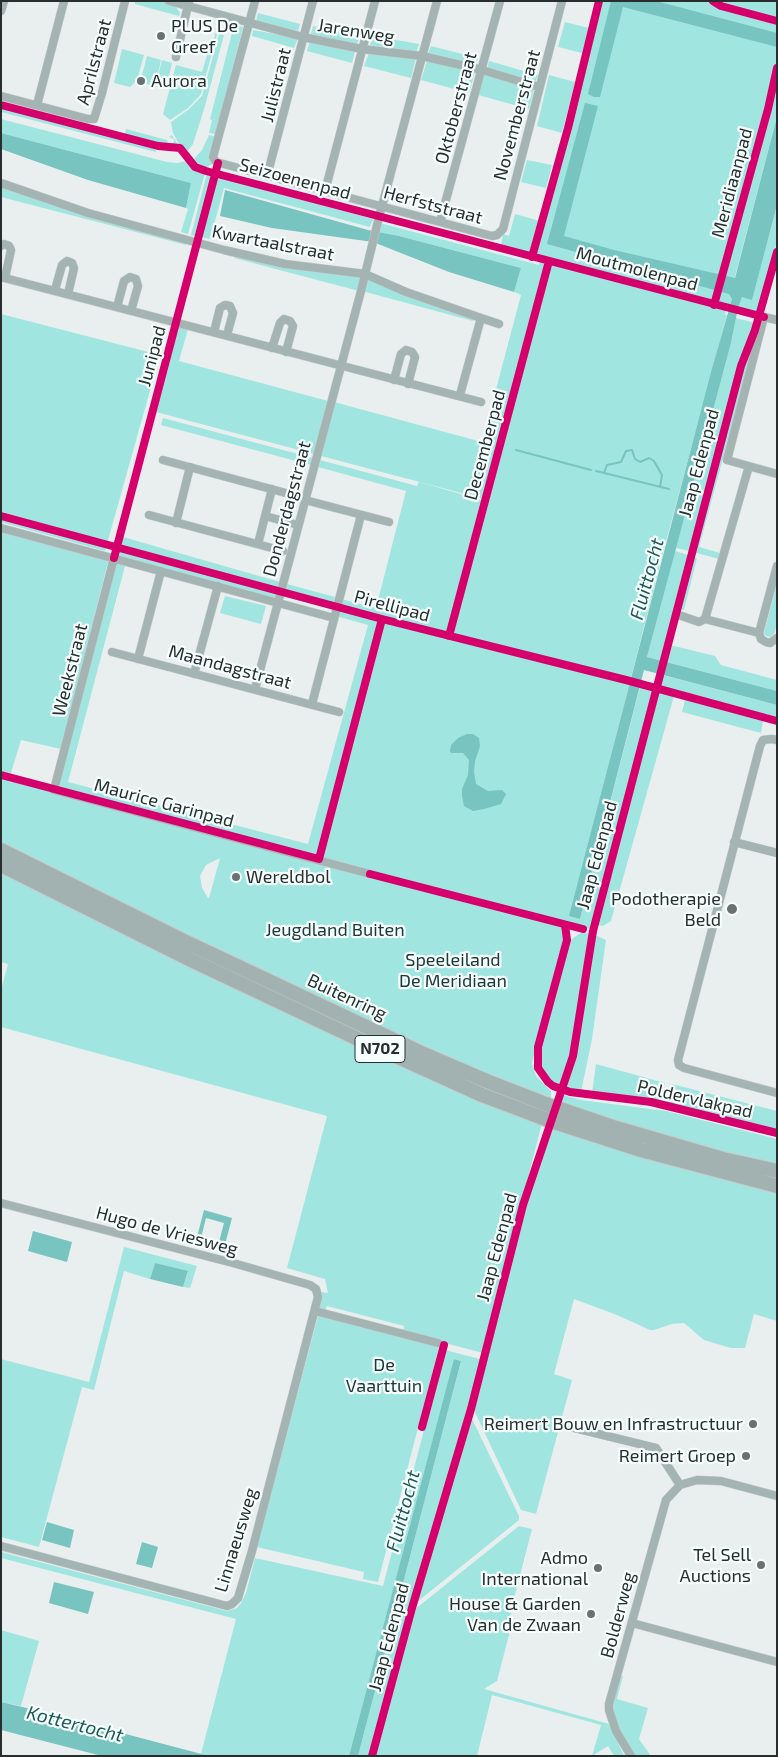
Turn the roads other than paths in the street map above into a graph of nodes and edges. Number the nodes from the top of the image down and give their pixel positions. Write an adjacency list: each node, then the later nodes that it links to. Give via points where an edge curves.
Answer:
1 (4, 1): 12 (street)
2 (64, 1): 21 (street)
3 (125, 1): 21 (street, Aprilstraat, via 94,119)
4 (169, 1): 11 (street, Jarenweg)
5 (254, 1): 13 (street)
6 (313, 1): 14 (street, Julistraat)
7 (375, 1): 15 (street)
8 (437, 1): 16 (street, Donderdagstraat)
9 (500, 1): 18 (street, Oktoberstraat)
10 (562, 1): 19 (street, Novemberstraat)
11 (189, 4): 13 (street, Jarenweg); 17 (street)
12 (1, 10)
13 (248, 23): 14 (street, Jarenweg); 22 (street, Herfststraat, via 213,158 216,162)
14 (303, 37): 15 (street, Jarenweg); 22 (street, Julistraat)
15 (362, 48): 16 (street, Jarenweg); 24 (street)
16 (422, 56): 18 (street, Jarenweg); 25 (street, Donderdagstraat)
17 (176, 57)
18 (482, 70): 19 (street, Jarenweg); 26 (street, Oktoberstraat)
19 (539, 87): 27 (street, Novemberstraat, via 503,229)
20 (1, 96): 21 (street)
21 (37, 105)
22 (267, 176): 24 (street, Herfststraat)
23 (1, 183): 29 (street, Kwartaalstraat, via 88,213 224,250 285,264)
24 (325, 191): 25 (street, Herfststraat)
25 (382, 207): 26 (street, Herfststraat); 29 (street, Donderdagstraat)
26 (440, 222): 27 (street, Herfststraat)
27 (498, 235)
28 (1, 246): 30 (street, via 4,244 11,250)
29 (365, 274): 35 (street, Kwartaalstraat); 42 (street, Donderdagstraat)
30 (3, 277): 31 (street)
31 (55, 290): 32 (street); 32 (street, via 62,265 67,261 74,268)
32 (68, 294): 33 (street)
33 (117, 307): 34 (street); 34 (street, via 124,281 136,279 138,286)
34 (131, 311): 38 (street)
35 (481, 318): 37 (street, Kwartaalstraat); 45 (street)
36 (777, 320): 48 (street, via 764,317 727,460)
37 (499, 324)
38 (214, 332): 39 (street); 39 (street, via 220,308 225,304 232,309)
39 (227, 335): 40 (street)
40 (272, 348): 41 (street); 41 (street, via 284,319 293,326)
41 (286, 352): 42 (street)
42 (340, 366): 43 (street); 53 (street, Donderdagstraat)
43 (394, 380): 44 (street); 44 (street, via 401,354 406,350 415,357)
44 (408, 384): 45 (street)
45 (460, 396): 46 (street)
46 (481, 402)
47 (164, 460): 49 (street)
48 (749, 466): 50 (street); 70 (street)
49 (190, 467): 51 (street); 57 (street)
50 (777, 474)
51 (272, 489): 52 (street); 56 (street)
52 (297, 496)
53 (305, 500): 55 (street); 59 (street, Donderdagstraat)
54 (149, 515): 57 (street)
55 (361, 515): 58 (street); 69 (street)
56 (265, 516): 59 (street); 61 (street)
57 (176, 522): 61 (street)
58 (389, 522)
59 (298, 526): 67 (street, Donderdagstraat)
60 (1, 528): 63 (street)
61 (258, 544): 62 (street)
62 (283, 551)
63 (114, 558): 65 (street); 80 (street, Weekstraat)
64 (777, 566): 71 (street)
65 (161, 571): 66 (street); 74 (street)
66 (218, 586): 67 (street); 75 (street)
67 (278, 603): 69 (street); 76 (street, Donderdagstraat)
68 (676, 614): 70 (street, via 700,622)
69 (334, 618): 77 (street)
70 (705, 619): 71 (street)
71 (760, 633): 72 (street, via 766,642)
72 (777, 638)
73 (112, 652): 74 (street, Maandagstraat)
74 (138, 659): 75 (street, Maandagstraat)
75 (194, 674): 76 (street, Maandagstraat)
76 (255, 690): 77 (street, Maandagstraat)
77 (312, 704): 78 (street, Maandagstraat)
78 (340, 712)
79 (777, 740): 81 (street, via 764,740 760,746)
80 (54, 790): 85 (street, Maurice Garinpad)
81 (734, 842): 83 (street); 86 (street, via 678,1060 684,1068)
82 (1, 850): 87 (highway, Buitenring / N702, via 194,946 489,1082 613,1127)
83 (777, 853)
84 (1, 865): 88 (highway, Buitenring / N702, via 199,964 482,1094 640,1150)
85 (370, 874)
86 (777, 1093)
87 (777, 1171)
88 (777, 1186)
89 (1, 1203): 90 (street, Hugo de Vriesweg, via 233,1263 310,1286)
90 (318, 1297): 91 (street, Linnaeusweg)
91 (314, 1311): 92 (street); 96 (street, Linnaeusweg, via 252,1551 238,1598 232,1604 227,1606)
92 (438, 1343)
93 (566, 1426): 94 (street, via 656,1448)
94 (680, 1485): 95 (street, via 697,1480 721,1481); 97 (street, Bolderweg, via 669,1494 663,1507)
95 (777, 1496)
96 (1, 1546)
97 (632, 1623): 98 (street); 99 (street, Bolderweg, via 609,1710 616,1731)
98 (777, 1662)
99 (631, 1756)

